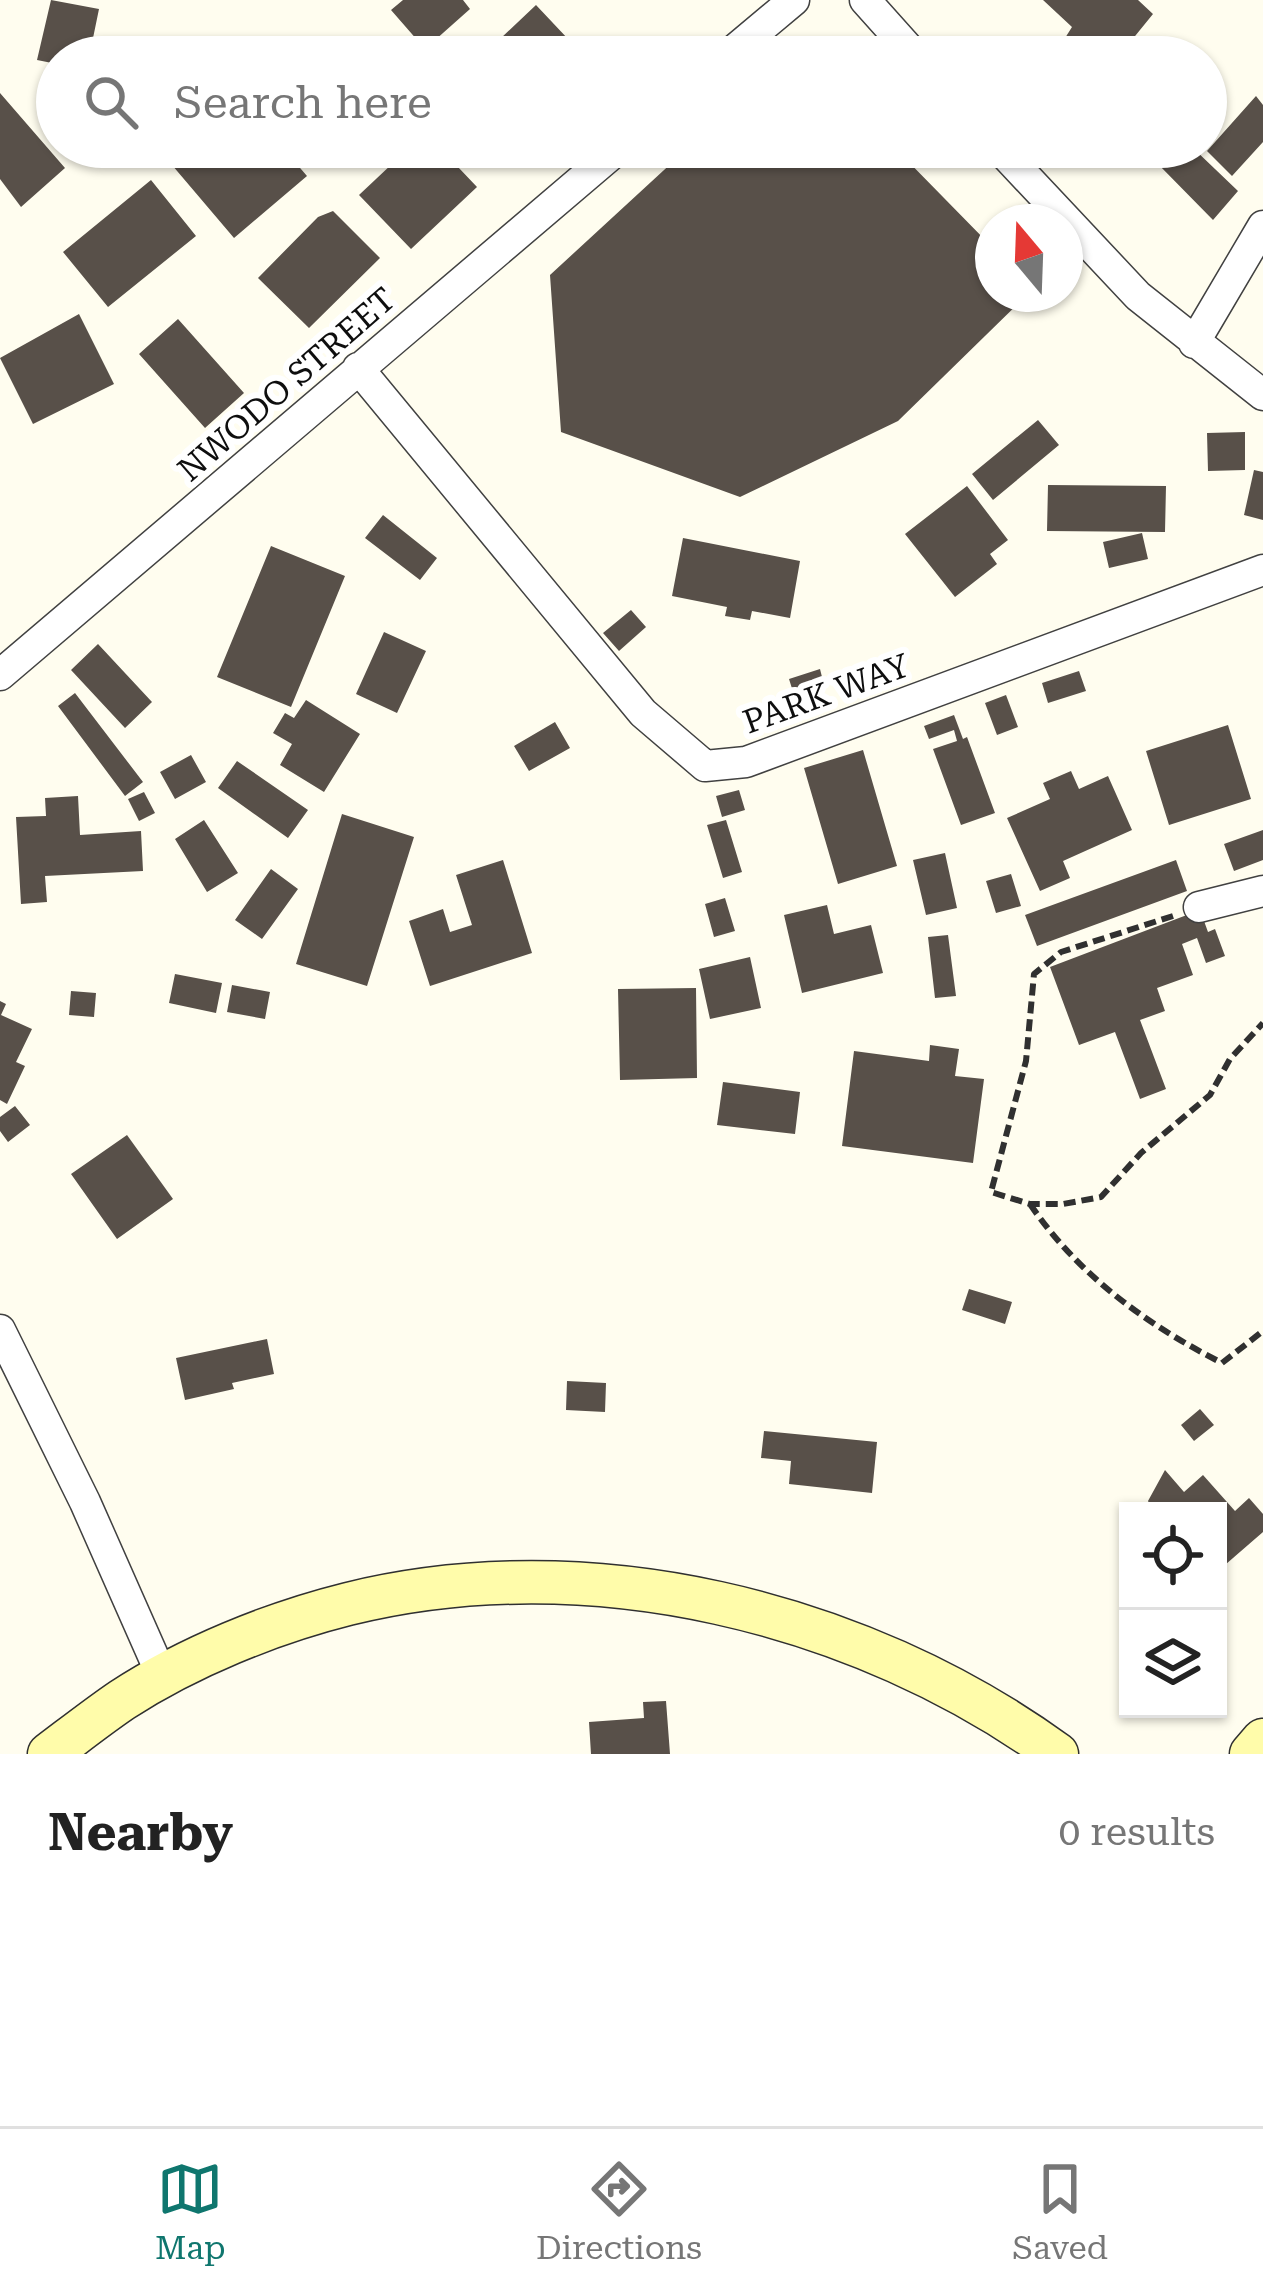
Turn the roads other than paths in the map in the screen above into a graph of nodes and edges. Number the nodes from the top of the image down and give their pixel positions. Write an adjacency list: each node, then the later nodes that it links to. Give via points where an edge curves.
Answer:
1 (794, 0): 3 (street)
2 (865, 0): 4 (street)
3 (752, 36)
4 (897, 36)
5 (595, 168): 9 (street, NWODO STREET)
6 (1018, 168): 8 (street, via 1138,296)
7 (1263, 226): 8 (street)
8 (1194, 343): 10 (street)
9 (358, 368): 11 (street, PARK WAY, via 644,713 705,766 746,762); 12 (street, NWODO STREET)
10 (1263, 395)
11 (1263, 570)
12 (0, 675)
13 (1263, 892): 14 (street)
14 (1199, 907)
15 (0, 1330): 16 (street)
16 (163, 1676): 18 (main road); 19 (main road, via 346,1605 438,1587 606,1587 704,1600 816,1629 966,1696)
17 (1263, 1740): 20 (main road)
18 (49, 1754)
19 (1057, 1754)
20 (1251, 1754)

